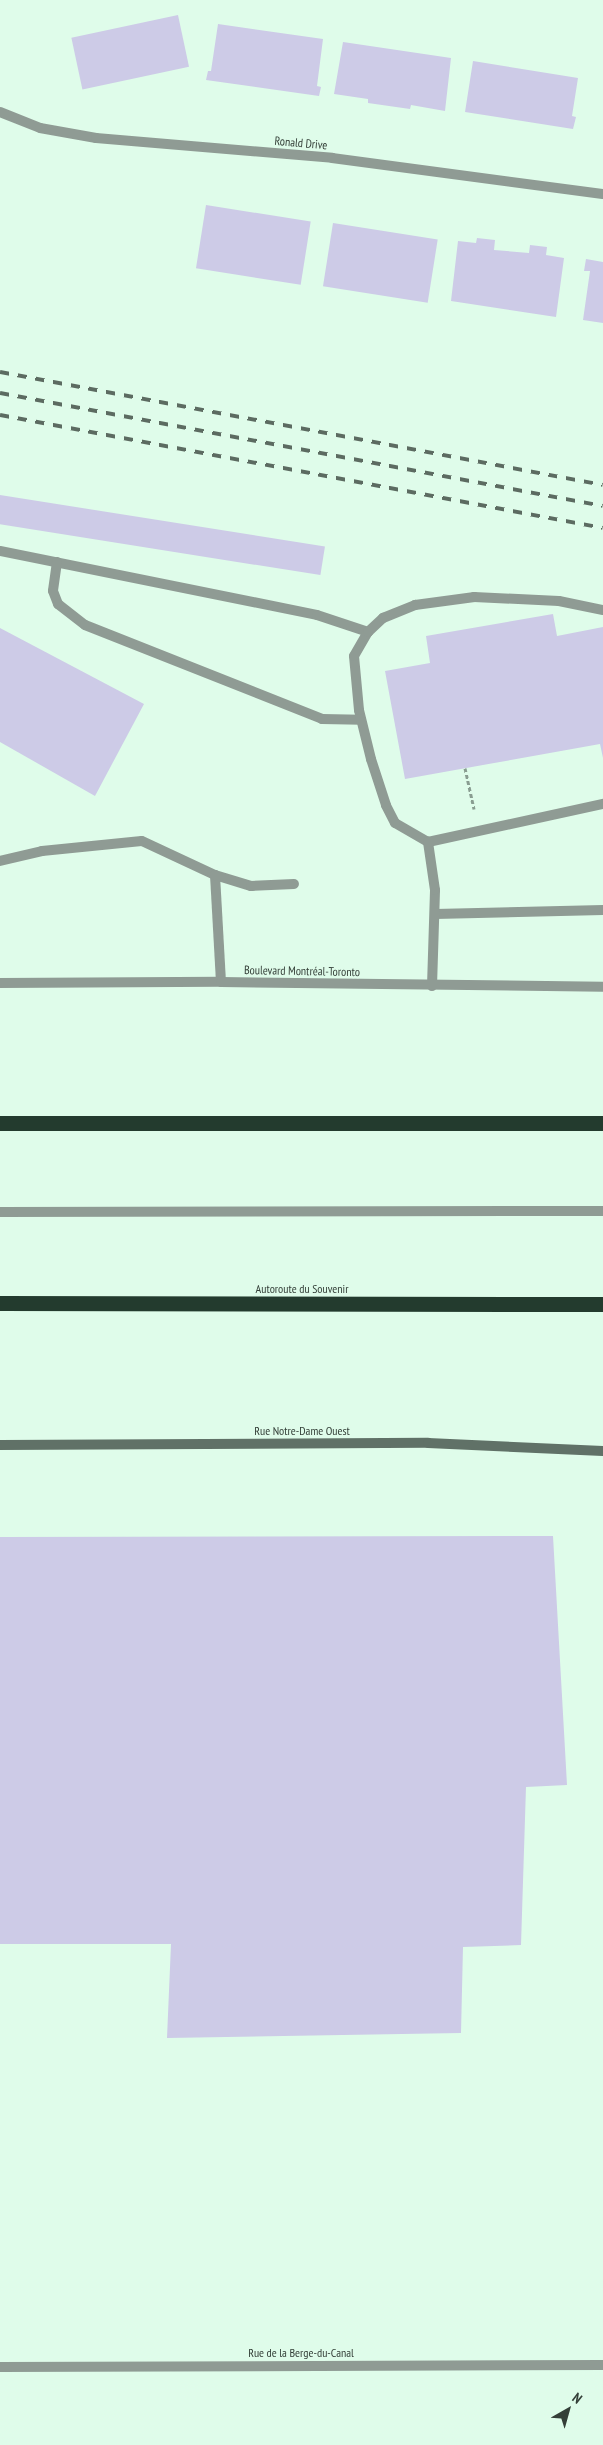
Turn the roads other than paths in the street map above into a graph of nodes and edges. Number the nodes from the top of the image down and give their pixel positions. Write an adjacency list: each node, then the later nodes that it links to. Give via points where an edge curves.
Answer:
1 (0, 112): 2 (street, Ronald Drive, via 47,129 96,138 332,158)
2 (603, 194)
3 (0, 551): 4 (street)
4 (57, 562): 6 (street, via 317,615); 7 (street, via 52,591 58,604 85,625 322,719)
5 (603, 610): 6 (street, via 559,601 474,597 415,605 383,618)
6 (368, 632): 7 (street, via 354,656)
7 (361, 720): 9 (street, via 386,805 396,823)
8 (603, 804): 9 (street)
9 (428, 842): 14 (street)
10 (0, 861): 11 (street, via 42,851 142,841)
11 (215, 875): 12 (street, via 251,886); 15 (street)
12 (294, 884)
13 (603, 910): 14 (street)
14 (435, 914): 17 (street)
15 (221, 982): 16 (street, Boulevard Montréal-Toronto); 17 (street, Boulevard Montréal-Toronto)
16 (0, 983)
17 (432, 986): 18 (street, Boulevard Montréal-Toronto)
18 (603, 987)
19 (0, 1122): 20 (highway)
20 (603, 1124)
21 (603, 1211): 22 (street)
22 (0, 1212)
23 (0, 1303): 24 (highway, Autoroute du Souvenir)
24 (603, 1304)
25 (0, 1445): 26 (main road, Rue Notre-Dame Ouest, via 428,1443)
26 (603, 1451)
27 (603, 2365): 28 (street, Rue de la Berge-du-Canal)
28 (0, 2367)

